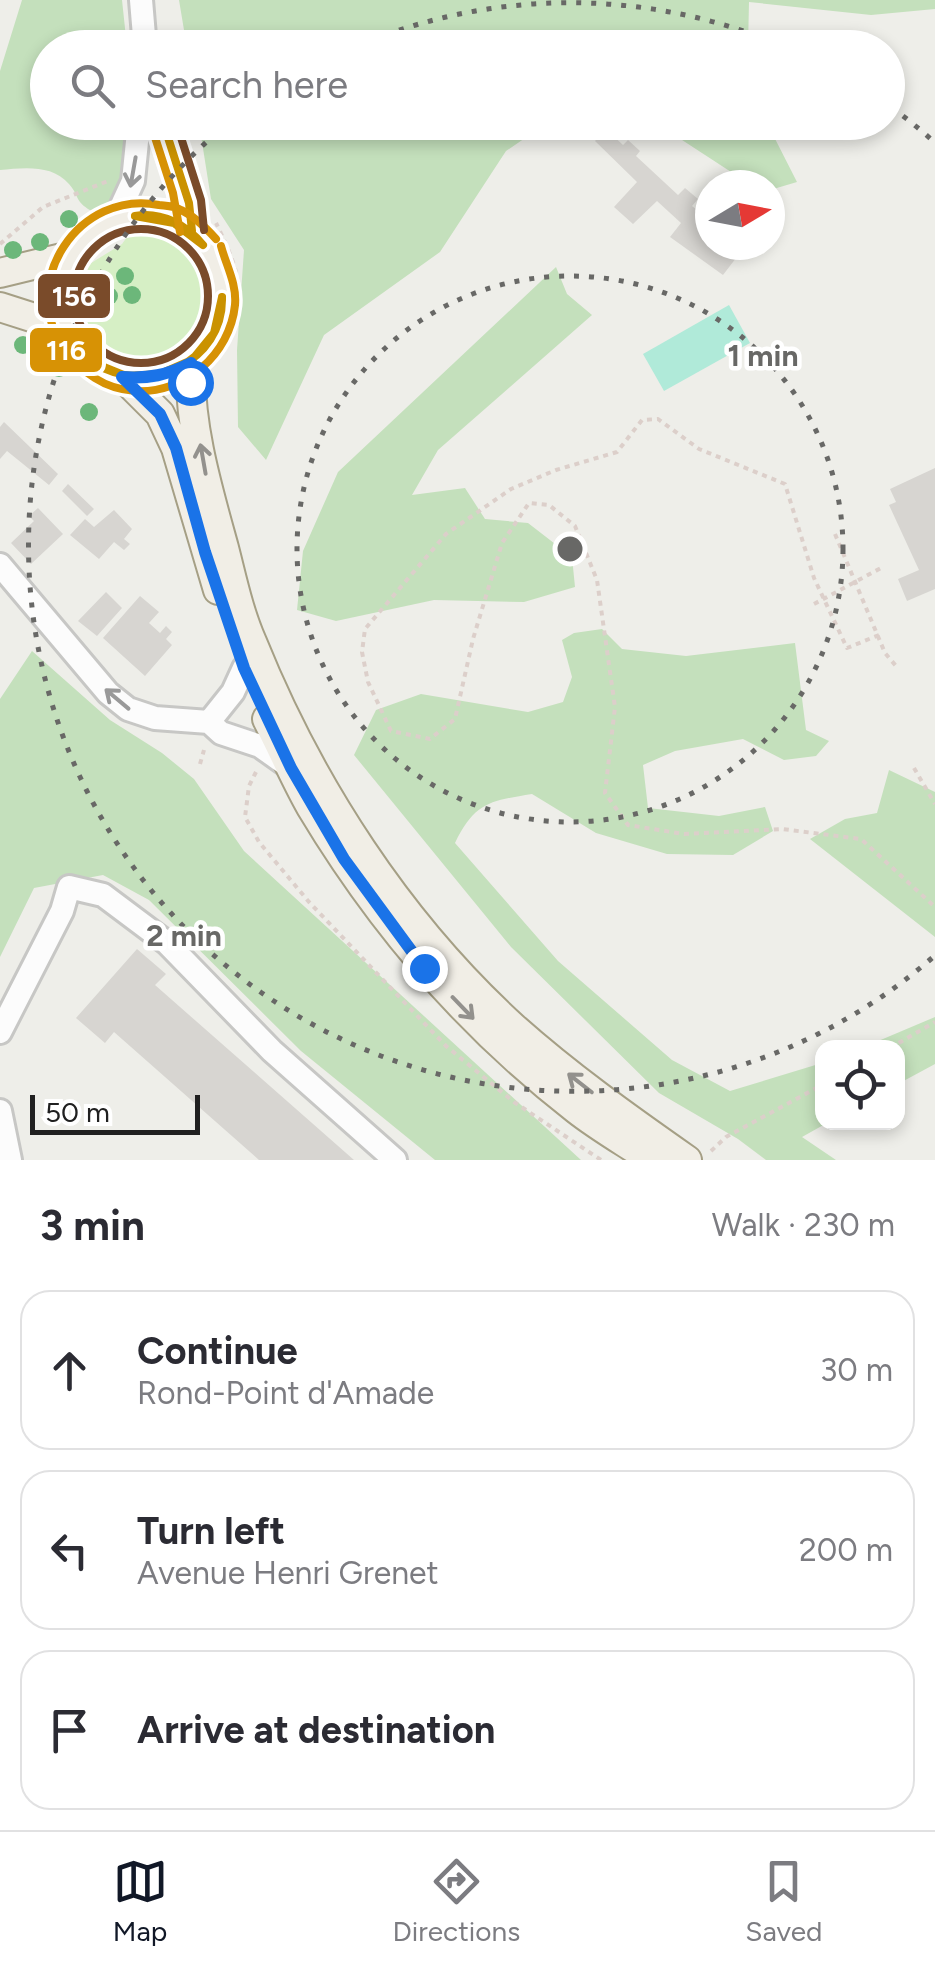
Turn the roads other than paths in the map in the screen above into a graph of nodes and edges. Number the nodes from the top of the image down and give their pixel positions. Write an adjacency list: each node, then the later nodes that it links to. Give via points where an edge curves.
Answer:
1 (141, 0): 2 (street)
2 (144, 30)
3 (136, 140): 5 (street, one-way to 5, via 133,181)
4 (167, 140): 6 (street)
5 (116, 218): 6 (main road, via 155,215); 7 (main road)
6 (203, 224): 11 (main road, via 224,297)
7 (70, 256): 8 (main road); 10 (main road, via 60,283)
8 (0, 273)
9 (0, 307): 10 (main road, via 50,323)
10 (70, 338): 12 (main road, via 93,362)
11 (203, 360): 12 (main road, via 170,374); 19 (main road, one-way to 11, via 577,1082 512,1026 431,942 362,850 250,638 207,482 190,382)
12 (122, 377): 14 (main road, via 160,414 176,448)
13 (0, 565): 15 (street, one-way to 13, via 128,709 108,693)
14 (244, 668): 15 (street); 16 (main road)
15 (207, 732): 16 (street, via 260,746)
16 (291, 768): 22 (main road, one-way to 22, via 344,859 424,968 562,1098)
17 (0, 1032): 21 (street, via 69,887 103,895 167,943 272,1051)
18 (0, 1110): 20 (street)
19 (695, 1159)
20 (10, 1160)
21 (395, 1160)
22 (652, 1160)

